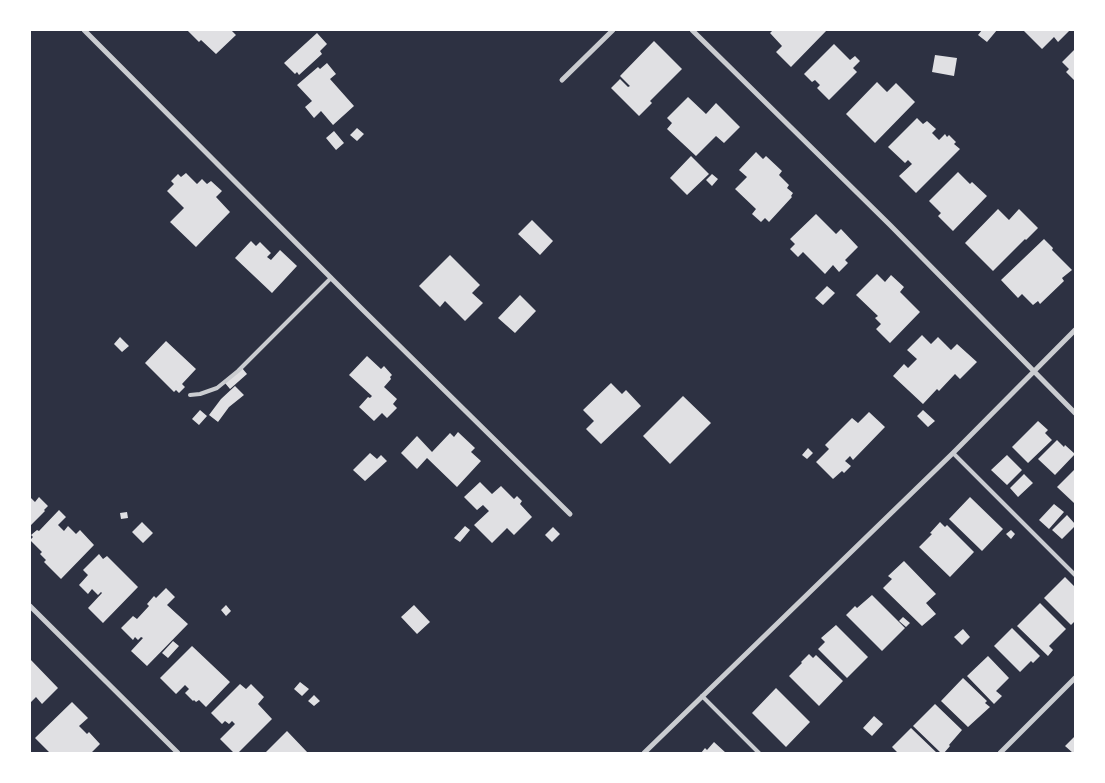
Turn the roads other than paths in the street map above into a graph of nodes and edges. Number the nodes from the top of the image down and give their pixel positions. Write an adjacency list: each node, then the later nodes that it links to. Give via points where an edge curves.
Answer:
1 (84, 30): 5 (street)
2 (613, 30): 4 (street)
3 (692, 30): 7 (street)
4 (562, 80)
5 (331, 278): 8 (lane, via 238,371 217,388); 11 (street)
6 (1075, 330): 7 (street)
7 (1033, 371): 9 (street); 10 (street)
8 (190, 395)
9 (1075, 413)
10 (953, 453): 12 (lane); 15 (street)
11 (570, 514)
12 (1075, 576)
13 (30, 606): 16 (street)
14 (1075, 678): 19 (street)
15 (702, 696): 17 (street); 18 (lane)
16 (178, 753)
17 (644, 753)
18 (759, 753)
19 (1000, 753)

